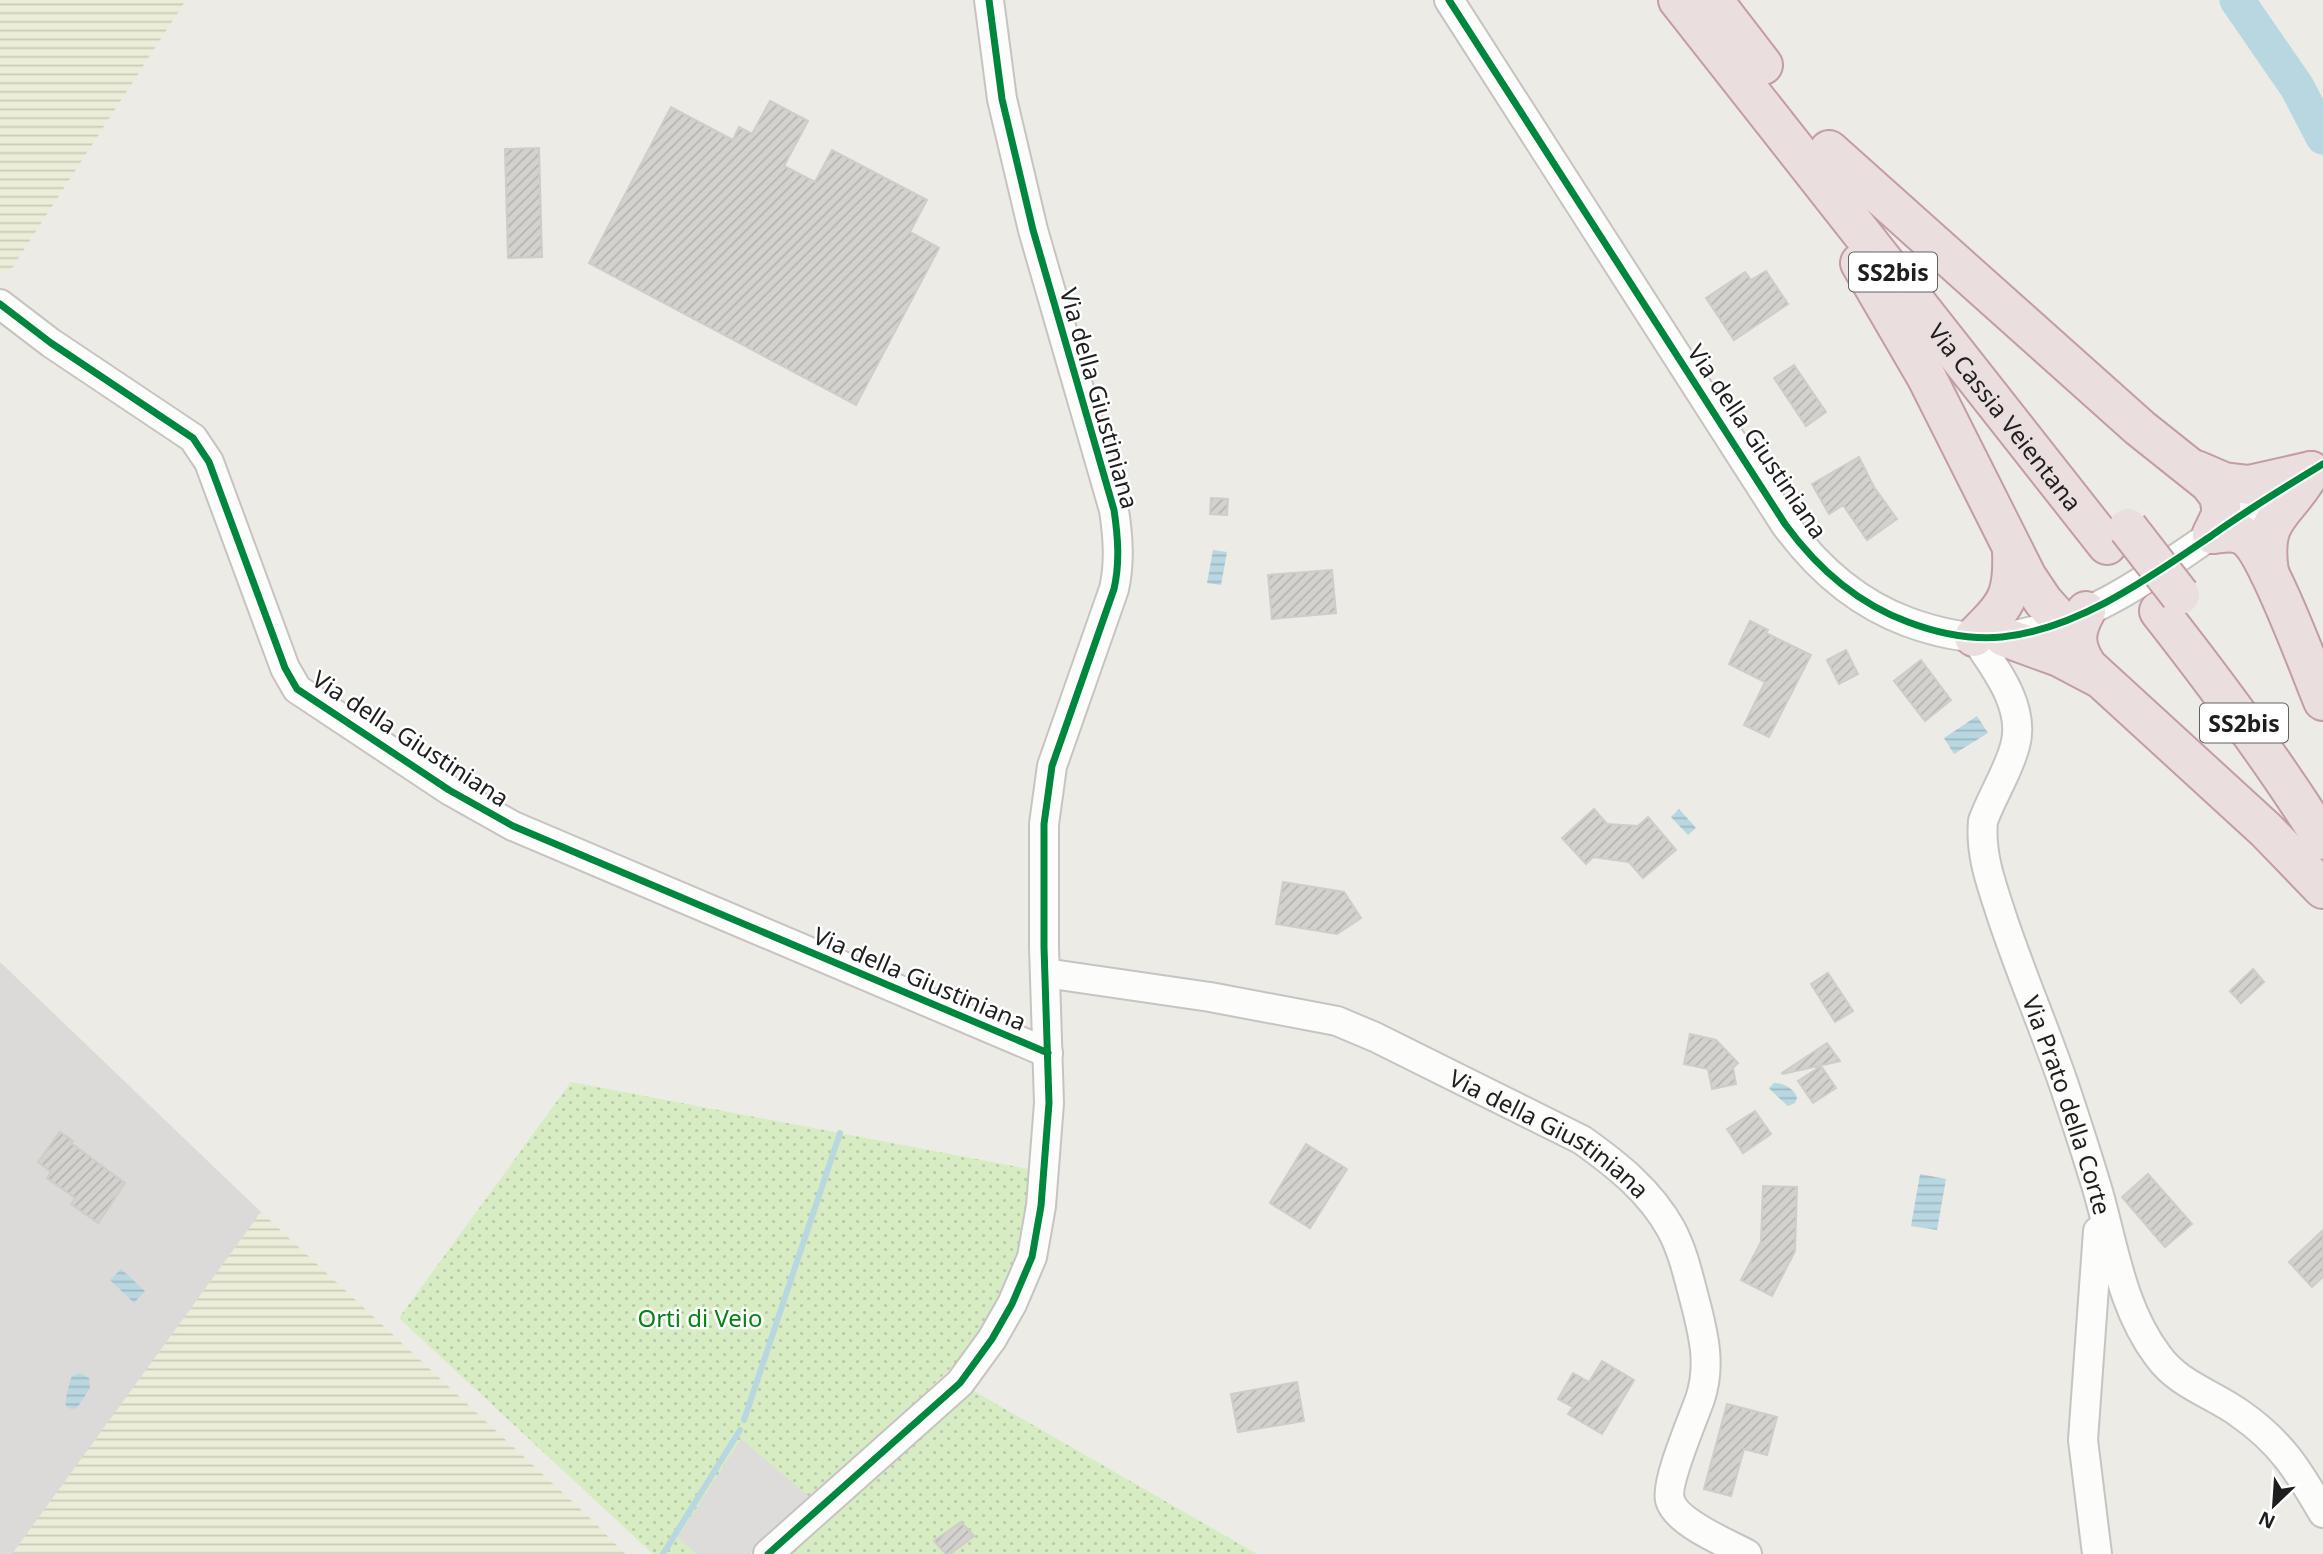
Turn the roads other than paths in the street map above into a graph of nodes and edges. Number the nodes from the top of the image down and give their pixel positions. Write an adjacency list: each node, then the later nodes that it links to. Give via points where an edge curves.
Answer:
1 (989, 0): 20 (street, Via della Giustiniana, via 1002,99 1033,230 1114,510 1118,548 1114,589 1052,766 1044,824)
2 (1449, 0): 14 (street, Via della Giustiniana, via 1799,542 1840,585 1881,611 1936,631)
3 (1678, 0): 5 (highway, Via Cassia Veientana / SS2bis)
4 (1713, 0): 5 (highway, Via Cassia Veientana / SS2bis)
5 (1811, 148): 8 (highway); 10 (highway, via 1832,217 1927,378); 12 (highway, Via Cassia Veientana / SS2bis, bridge)
6 (0, 304): 21 (street, Via della Giustiniana, via 51,344 194,438 209,462 285,668 297,689 449,790 513,826)
7 (2317, 468): 8 (highway, via 2249,485 2224,482); 9 (street, Via della Giustiniana); 11 (highway, via 2269,529)
8 (2194, 469): 9 (highway, via 2221,501 2221,515)
9 (2212, 534): 11 (highway, via 2242,535); 13 (street, Via della Giustiniana, via 2149,576)
10 (2012, 551): 13 (highway, via 2032,585); 14 (highway, via 2010,594)
11 (2269, 572): 16 (highway)
12 (2169, 603): 17 (highway, Via Cassia Veientana / SS2bis, via 2239,673); 18 (highway, Via Cassia Veientana / SS2bis, via 2223,693)
13 (2073, 616): 14 (street, Via della Giustiniana); 15 (highway, via 2077,645)
14 (1989, 637): 15 (highway, via 2059,657); 22 (street, Via Prato della Corte, via 1989,659 2013,704 2018,730 1983,821 1984,860)
15 (2097, 677): 19 (highway, via 2266,830)
16 (2323, 701)
17 (2323, 790)
18 (2323, 840)
19 (2323, 889)
20 (1045, 973): 21 (street, Via della Giustiniana); 25 (street, Via della Giustiniana, via 1337,1021 1582,1140 1613,1162 1641,1188 1671,1229 1707,1351 1701,1395 1671,1484 1670,1502 1688,1521)
21 (1048, 1053): 24 (street, Via della Giustiniana, via 1041,1206 1032,1257 1012,1304 960,1383)
22 (2097, 1189): 23 (street, Via Prato della Corte, via 2122,1286 2156,1354 2176,1377 2227,1405 2278,1445); 26 (street, via 2098,1246 2083,1440)
23 (2323, 1513)
24 (768, 1554)
25 (1747, 1554)
26 (2097, 1554)

